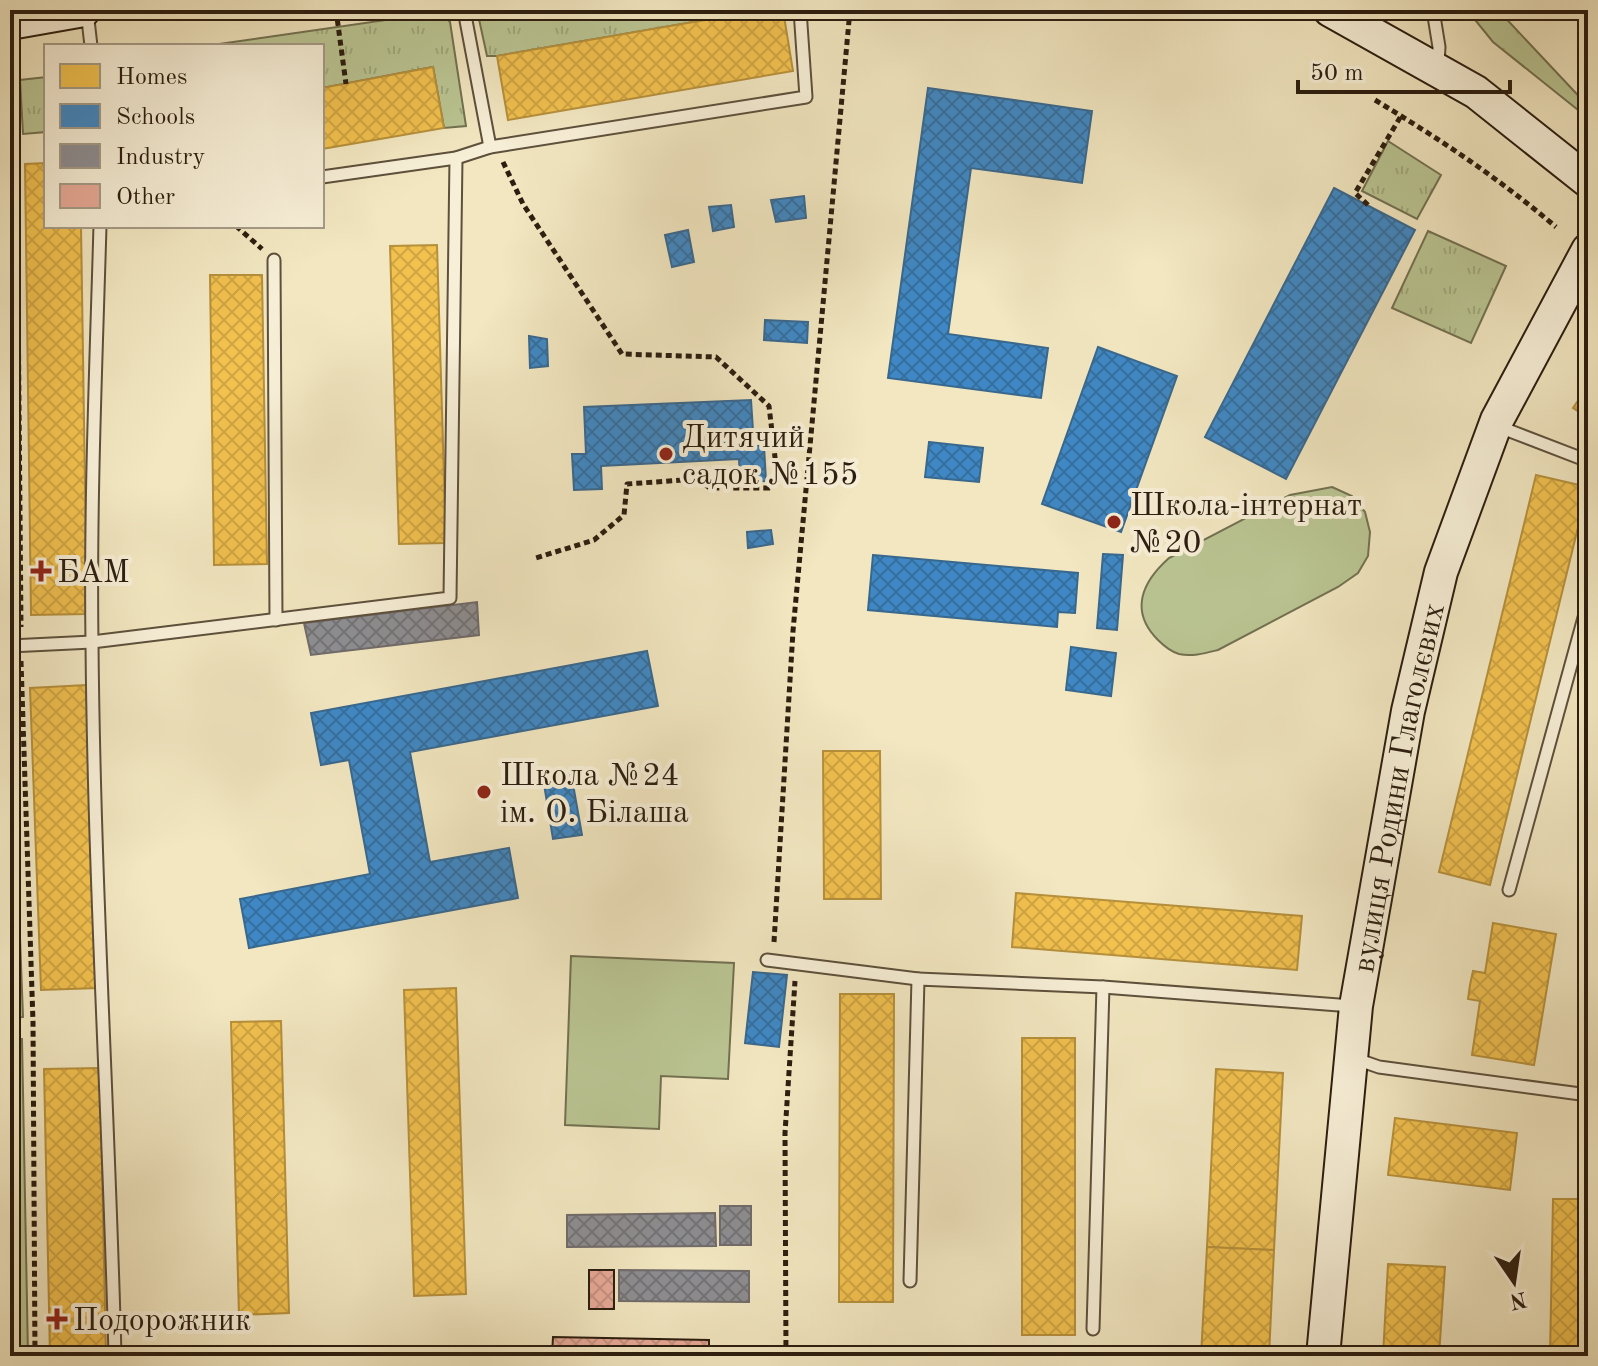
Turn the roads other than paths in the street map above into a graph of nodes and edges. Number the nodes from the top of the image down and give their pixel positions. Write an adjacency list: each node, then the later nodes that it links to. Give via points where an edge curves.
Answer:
1 (86, 10): 6 (street); 7 (lane)
2 (464, 10): 9 (lane)
3 (800, 10): 9 (lane, via 806,97)
4 (1330, 10): 8 (street)
5 (1433, 10): 8 (lane)
6 (10, 23)
7 (91, 44)
8 (1437, 69): 12 (street, via 1476,92)
9 (493, 146): 10 (lane)
10 (456, 158): 11 (lane); 19 (lane, via 450,598)
11 (324, 177)
12 (1588, 181)
13 (100, 228): 20 (lane)
14 (1588, 250): 16 (street, вулиця Родини Глаголєвих)
15 (274, 260): 19 (lane)
16 (1497, 420): 17 (lane, via 1510,431); 26 (street, вулиця Родини Глаголєвих, via 1441,572 1422,649)
17 (1588, 461)
18 (1588, 603): 22 (lane)
19 (276, 620): 20 (lane)
20 (92, 642): 21 (lane); 31 (lane)
21 (15, 645)
22 (1509, 890)
23 (767, 960): 24 (lane)
24 (918, 979): 25 (lane); 29 (lane)
25 (1103, 987): 26 (lane); 30 (lane)
26 (1356, 1006): 27 (street, вулиця Родини Глаголєвих)
27 (1351, 1057): 28 (lane, via 1379,1067); 32 (street, вулиця Родини Глаголєвих)
28 (1588, 1095)
29 (910, 1281)
30 (1093, 1329)
31 (115, 1356)
32 (1323, 1356)

